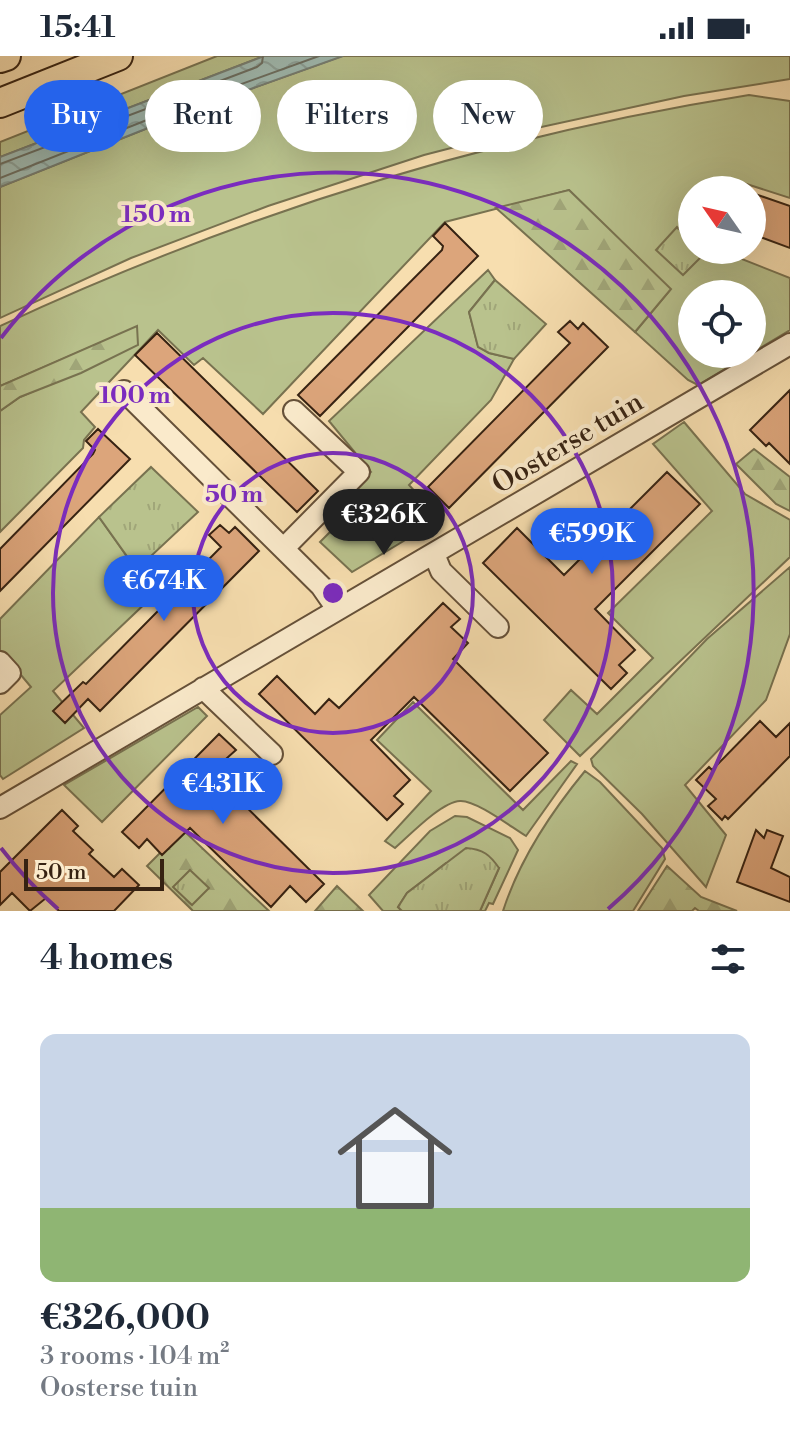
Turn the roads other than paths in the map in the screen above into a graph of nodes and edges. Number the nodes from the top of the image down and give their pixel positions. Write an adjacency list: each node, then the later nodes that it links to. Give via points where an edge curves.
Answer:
1 (6, 56): 3 (highway)
2 (118, 56): 4 (highway)
3 (0, 58)
4 (0, 103)
5 (790, 344): 9 (street, Oosterse tuin)
6 (124, 391): 8 (street)
7 (294, 411): 8 (street, via 359,472)
8 (284, 548): 10 (street)
9 (434, 554): 10 (street, Oosterse tuin); 11 (street, via 441,571)
10 (337, 609): 14 (street, Oosterse tuin)
11 (498, 627)
12 (0, 662): 13 (street, via 10,673)
13 (0, 683)
14 (203, 688): 15 (street); 16 (street, Oosterse tuin)
15 (272, 754)
16 (0, 808)

